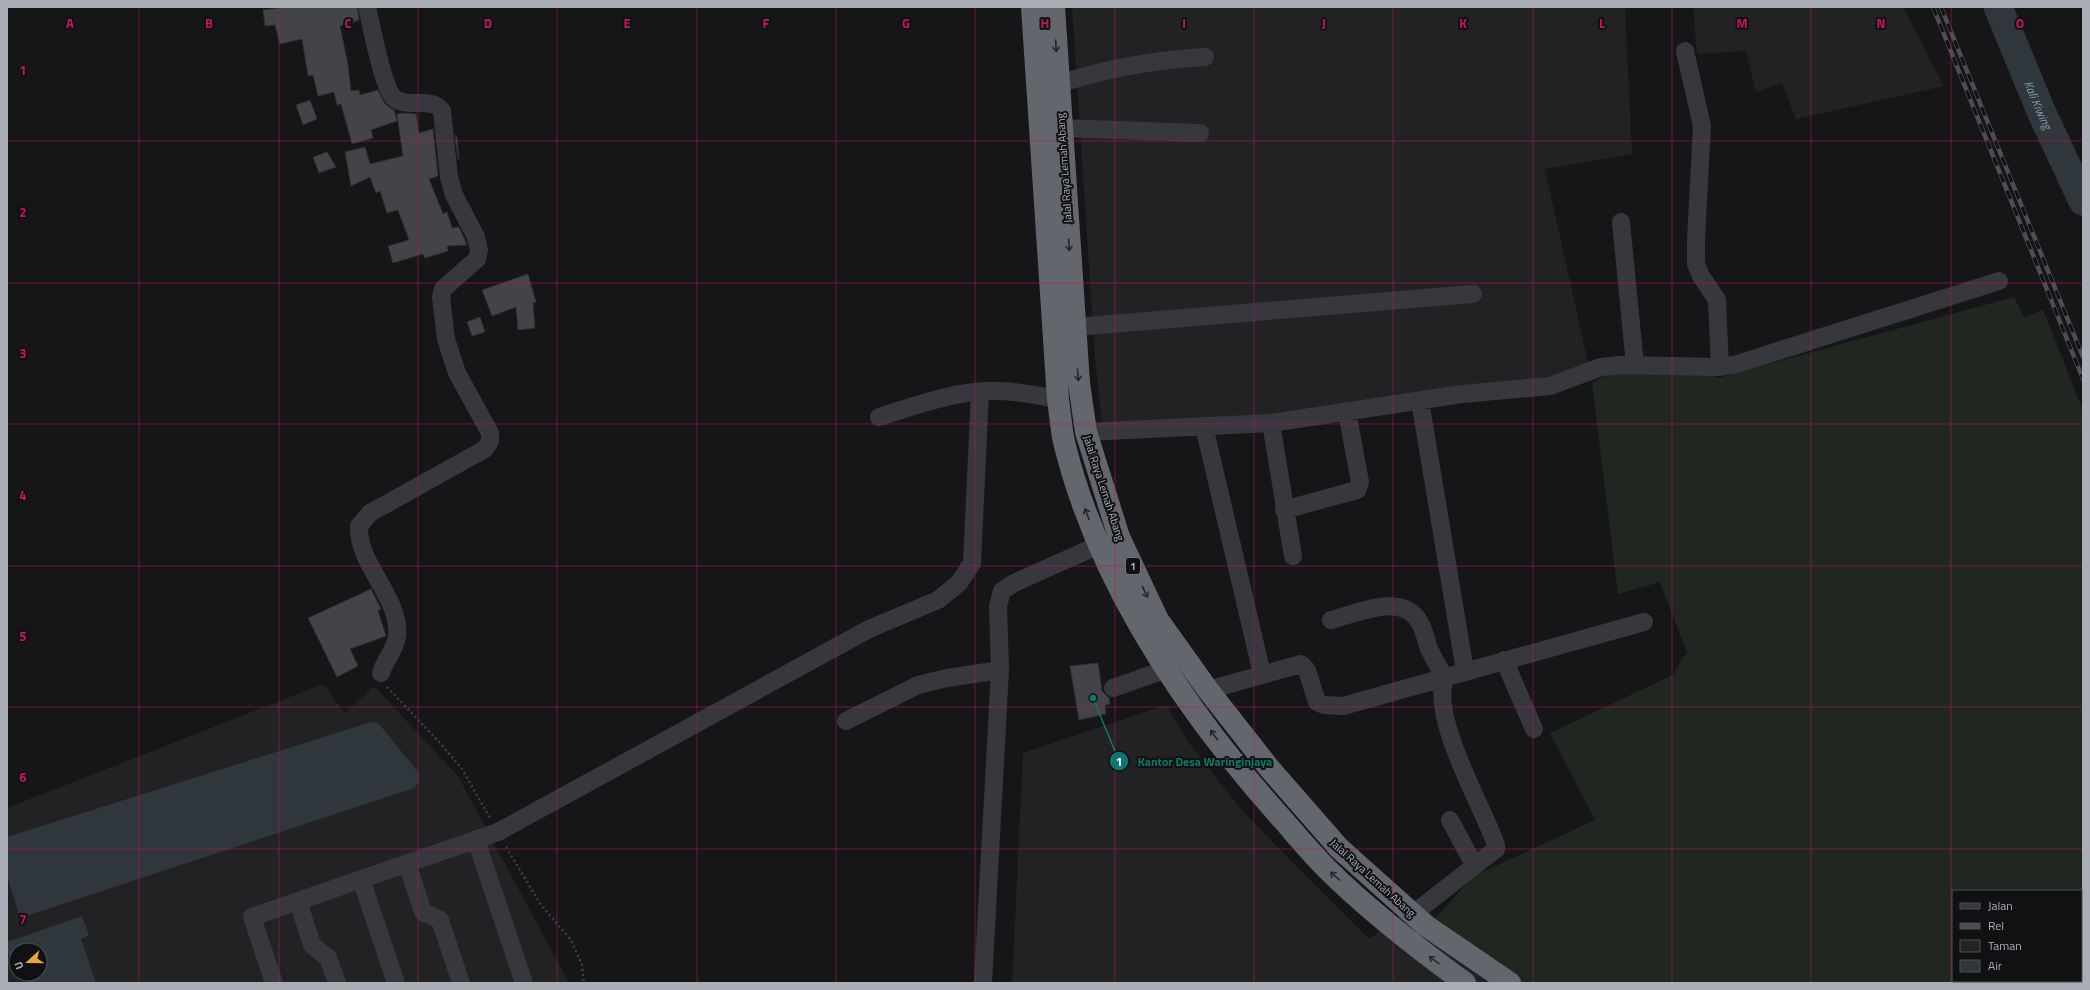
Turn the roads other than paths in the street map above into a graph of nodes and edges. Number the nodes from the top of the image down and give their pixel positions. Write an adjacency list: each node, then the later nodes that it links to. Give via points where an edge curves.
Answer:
1 (367, 7): 32 (street, via 385,81 394,98 404,103 436,105 442,110 449,176 454,195 476,237 479,250 477,259 444,288 441,297 446,339 457,373 490,433 490,441 485,449 370,513 359,526 361,545 393,610 397,624 397,638)
2 (1032, 7): 16 (highway, Jalal Raya Lemah Abang / 1)
3 (1054, 7): 6 (highway, Jalal Raya Lemah Abang / 1, one-way to 6)
4 (1685, 51): 14 (street, via 1702,126 1696,264 1717,300)
5 (1205, 57): 6 (street, via 1115,68)
6 (1059, 84): 7 (highway, Jalal Raya Lemah Abang / 1)
7 (1062, 128): 8 (street); 12 (highway, Jalal Raya Lemah Abang / 1, one-way to 12)
8 (1200, 133)
9 (1621, 222): 13 (street)
10 (1999, 281): 14 (street, via 1737,364)
11 (1473, 294): 12 (street)
12 (1074, 327): 22 (highway, Jalal Raya Lemah Abang / 1, one-way to 22)
13 (1634, 365): 14 (street); 17 (street, via 1601,367 1550,386 1462,394)
14 (1720, 366)
15 (980, 392): 16 (street, via 997,390); 19 (street, via 945,398); 40 (street, via 972,563 960,583 938,600 869,629 498,832)
16 (1058, 399): 24 (highway, Jalal Raya Lemah Abang / 1, one-way to 16, via 1078,491 1066,448)
17 (1420, 401): 18 (street); 31 (street)
18 (1347, 412): 20 (street); 23 (street, via 1359,487 1357,490)
19 (879, 416)
20 (1271, 424): 21 (street); 23 (street)
21 (1204, 426): 22 (street); 33 (street)
22 (1086, 432): 36 (highway, Jalal Raya Lemah Abang / 1, one-way to 36, via 1119,537 1158,620)
23 (1284, 510): 25 (street)
24 (1099, 545): 29 (highway, Jalal Raya Lemah Abang / 1, via 1142,631); 30 (street, via 1014,582 1002,591 998,606)
25 (1293, 556)
26 (1331, 620): 34 (street, via 1381,607 1395,607 1412,613 1418,619 1430,651)
27 (1644, 622): 28 (street)
28 (1504, 660): 31 (street); 38 (street)
29 (1167, 669): 35 (street); 52 (highway, Jalal Raya Lemah Abang / 1, one-way to 29, via 1408,941 1327,869 1246,778 1188,702)
30 (1000, 670): 37 (street, via 918,685); 51 (street)
31 (1465, 671): 34 (street)
32 (381, 673)
33 (1262, 674): 34 (street, via 1301,664 1307,670 1317,702 1343,706); 36 (street)
34 (1445, 679): 42 (street, via 1442,688 1445,719 1454,747 1496,845 1494,852)
35 (1113, 688)
36 (1208, 690): 45 (highway, Jalal Raya Lemah Abang / 1, via 1270,769 1339,848)
37 (846, 721)
38 (1534, 730)
39 (1450, 820): 42 (street)
40 (476, 840): 41 (street); 50 (street)
41 (407, 863): 43 (street); 49 (street, via 423,912 440,920)
42 (1474, 865): 45 (street)
43 (361, 879): 44 (street); 48 (street)
44 (298, 901): 46 (street, via 252,917); 47 (street, via 312,946 328,958)
45 (1413, 914): 53 (highway, Jalal Raya Lemah Abang / 1)
46 (274, 983)
47 (337, 983)
48 (396, 983)
49 (461, 983)
50 (524, 983)
51 (983, 983)
52 (1466, 983)
53 (1510, 983)

